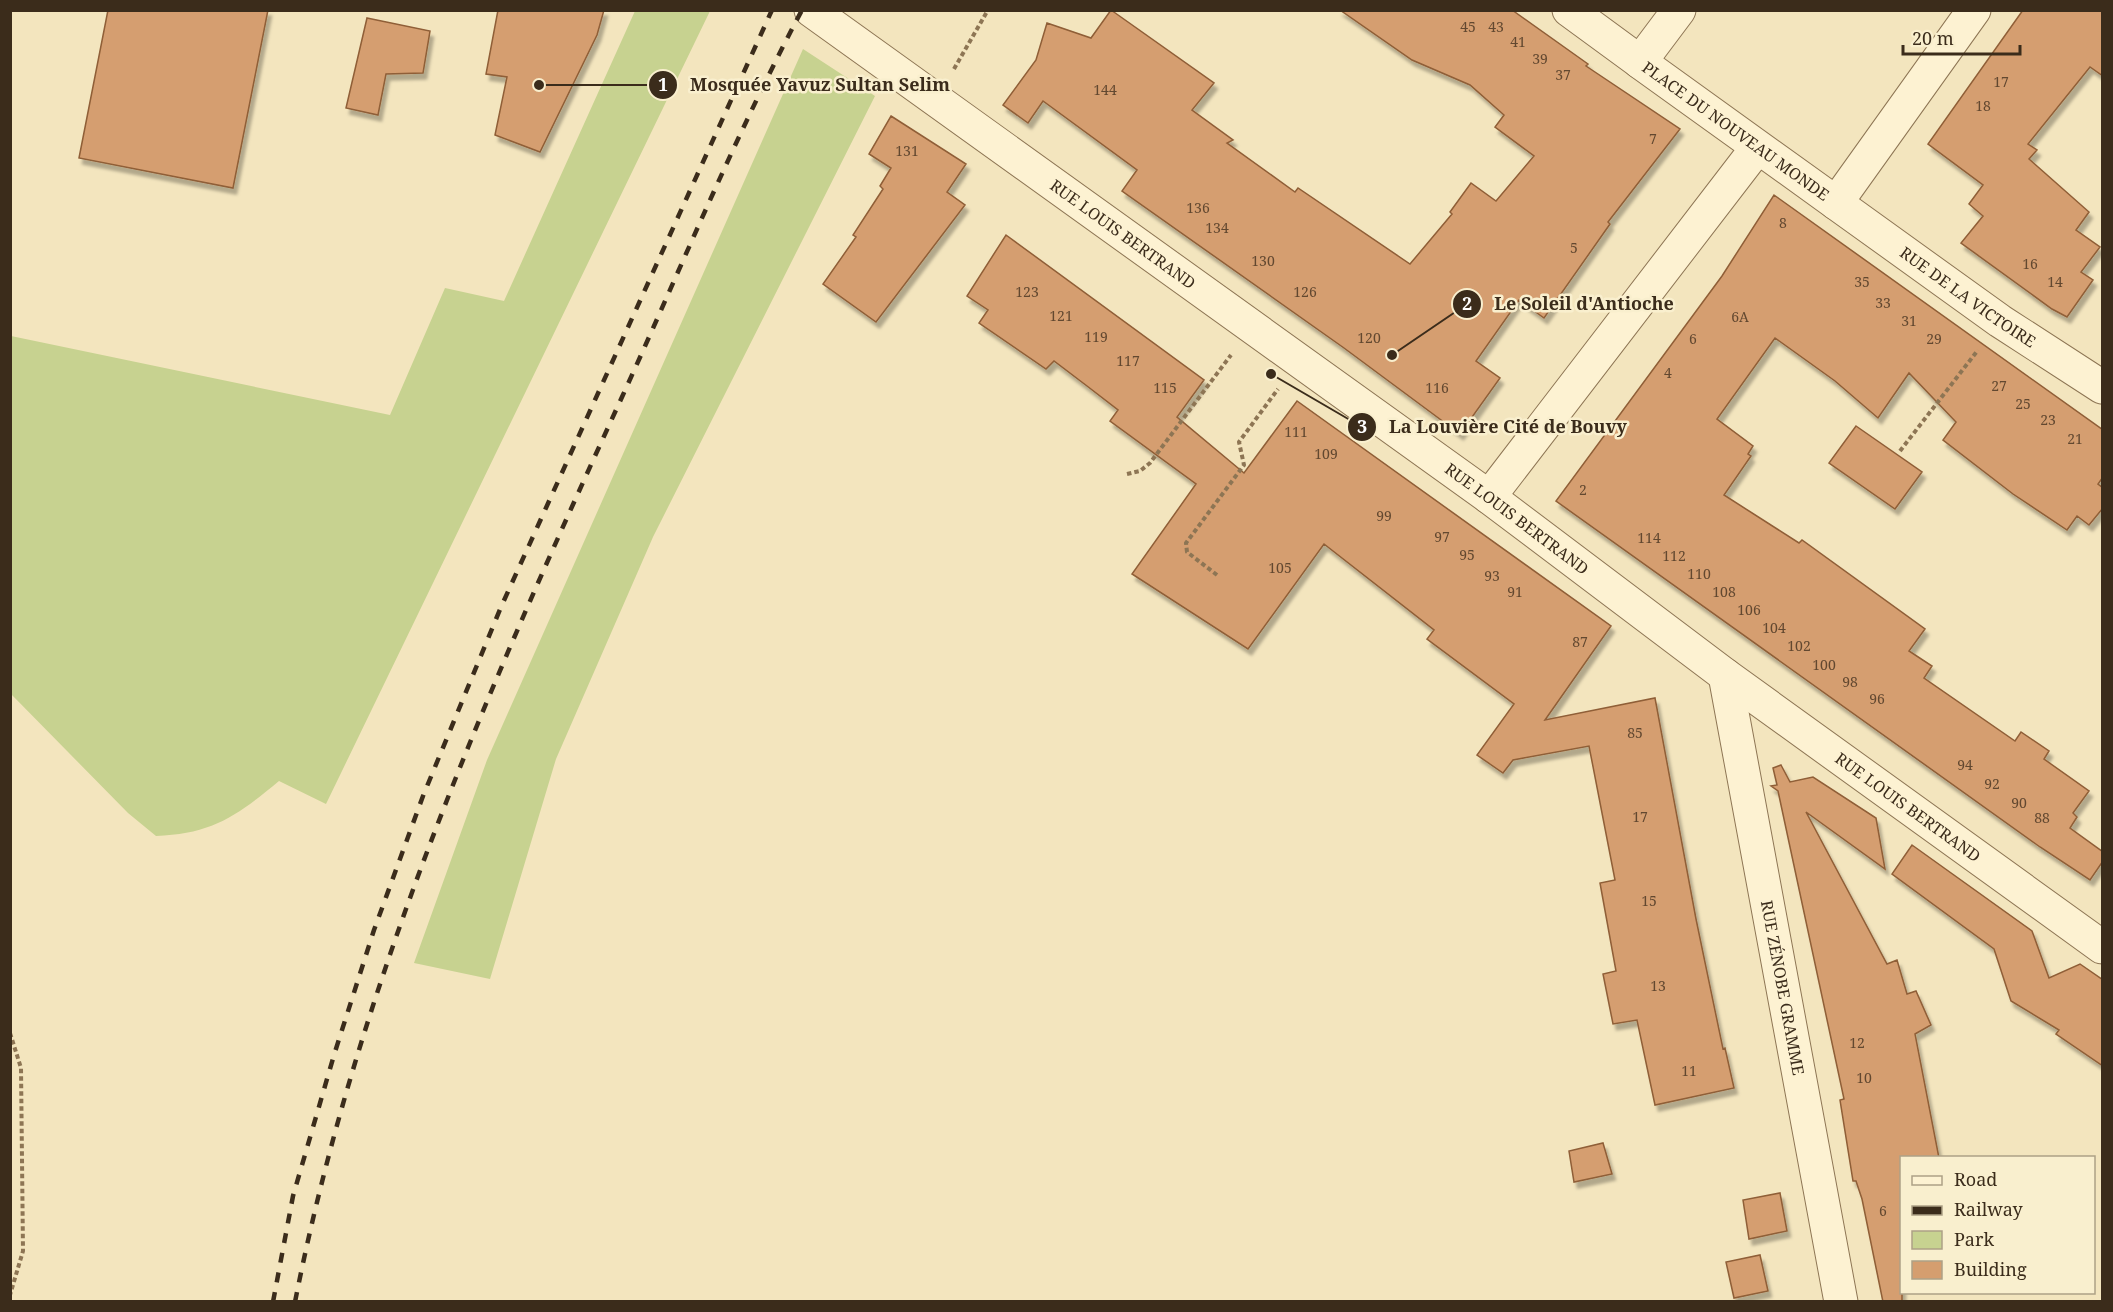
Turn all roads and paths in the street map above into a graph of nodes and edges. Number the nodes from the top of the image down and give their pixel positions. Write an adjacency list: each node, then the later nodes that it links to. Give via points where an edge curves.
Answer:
1 (811, 10): 7 (street, RUE LOUIS BERTRAND)
2 (988, 10): 7 (path)
3 (1569, 10): 6 (street)
4 (1679, 10): 6 (street, PLACE DU NOUVEAU MONDE)
5 (1974, 10): 9 (street, PLACE DU NOUVEAU MONDE)
6 (1641, 62): 8 (street, PLACE DU NOUVEAU MONDE)
7 (936, 100): 11 (street, RUE LOUIS BERTRAND)
8 (1757, 148): 9 (street, PLACE DU NOUVEAU MONDE); 16 (street)
9 (1836, 203): 10 (street, RUE DE LA VICTOIRE)
10 (2000, 321): 13 (street, RUE DE LA VICTOIRE); 14 (path)
11 (1251, 328): 12 (street, RUE LOUIS BERTRAND); 15 (path, via 1150,463)
12 (1298, 362): 16 (street, RUE LOUIS BERTRAND); 17 (path, via 1239,442 1244,465 1186,543 1187,552)
13 (2103, 387)
14 (1900, 451)
15 (1127, 474)
16 (1489, 497): 18 (street, RUE LOUIS BERTRAND)
17 (1217, 575)
18 (1725, 675): 19 (street, RUE LOUIS BERTRAND); 22 (street, RUE ZÉNOBE GRAMME)
19 (2103, 947)
20 (10, 1033): 21 (path, via 21,1068 23,1251)
21 (10, 1295)
22 (1841, 1302)

